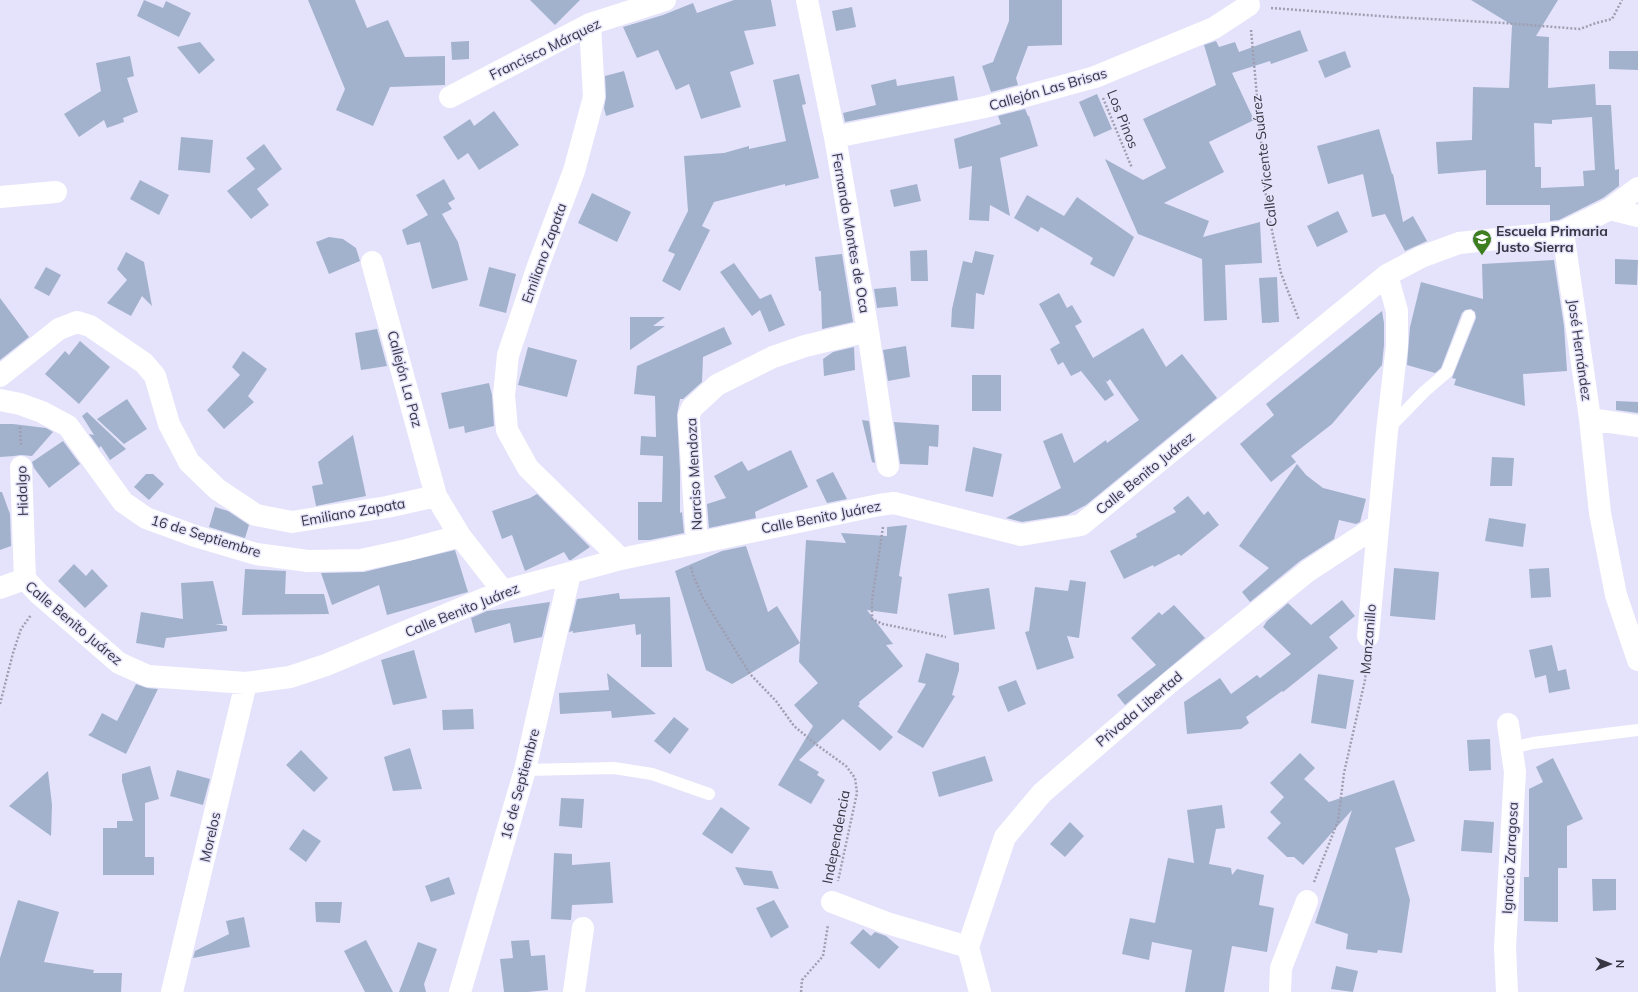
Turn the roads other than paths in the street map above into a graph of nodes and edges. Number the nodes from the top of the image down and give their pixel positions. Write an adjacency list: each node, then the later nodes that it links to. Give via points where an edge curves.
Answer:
1 (664, 0): 4 (street, Francisco Márquez)
2 (807, 0): 6 (street, Fernando Montes de Oca)
3 (1248, 3): 6 (street, Callejón Las Brisas, via 1214,28 1095,77 985,107)
4 (590, 24): 5 (street, Francisco Márquez); 28 (street, Emiliano Zapata, via 594,97 574,170 508,355 504,395 507,430 528,468)
5 (450, 97)
6 (835, 137): 16 (street, Fernando Montes de Oca)
7 (1638, 188): 10 (street, Calle Benito Juárez)
8 (56, 192): 9 (street)
9 (0, 197)
10 (1610, 209): 11 (street); 12 (street, Calle Benito Juárez)
11 (1638, 216)
12 (1563, 232): 14 (street, Calle Benito Juárez, via 1459,243 1421,256); 19 (street, José Hernández)
13 (372, 262): 24 (street, Callejón La Paz)
14 (1387, 275): 21 (street, Manzanillo, via 1397,311 1397,346); 27 (street, Calle Benito Juárez, via 1081,525 1021,535 894,504 878,505)
15 (1469, 316): 21 (lane, via 1447,372)
16 (868, 331): 22 (street, Fernando Montes de Oca); 27 (street, Narciso Mendoza, via 805,346 773,358 717,385 692,408 689,415)
17 (0, 376): 24 (street, Emiliano Zapata, via 59,329 77,322 90,326 152,371 169,424 189,462 217,489 256,515 292,522 387,507)
18 (10, 402): 26 (street, 16 de Septiembre, via 42,412 68,426 123,502 146,518 256,554 308,561 361,560)
19 (1590, 419): 20 (street, José Hernández); 34 (street, via 1600,513 1616,595)
20 (1638, 426)
21 (1387, 431): 25 (street, Manzanillo)
22 (888, 466)
23 (21, 467): 30 (street, Hidalgo)
24 (436, 496): 26 (street)
25 (1378, 525): 33 (street, Manzanillo); 44 (street, Privada Libertad, via 1308,571 1168,684 1042,793 1005,837)
26 (460, 536): 32 (street)
27 (691, 544): 28 (street, Calle Benito Juárez)
28 (622, 559): 29 (street, Calle Benito Juárez)
29 (570, 573): 32 (street, Calle Benito Juárez); 39 (street, 16 de Septiembre)
30 (32, 586): 31 (street, Calle Benito Juárez); 35 (street, Calle Benito Juárez, via 119,663 148,676)
31 (0, 588)
32 (503, 590): 35 (street, Calle Benito Juárez, via 326,666 290,677)
33 (1368, 636)
34 (1638, 660)
35 (246, 683): 45 (street, Morelos)
36 (1508, 724): 38 (street, Ignacio Zaragosa)
37 (1638, 730): 38 (lane)
38 (1512, 748): 50 (street, Ignacio Zaragosa, via 1515,772 1505,947)
39 (525, 770): 40 (lane, via 614,768 652,774); 46 (street, 16 de Septiembre)
40 (709, 794)
41 (1307, 901): 49 (street, via 1281,968)
42 (832, 902): 44 (street, via 887,924)
43 (583, 928): 47 (street)
44 (968, 947): 48 (street)
45 (172, 992)
46 (460, 992)
47 (574, 992)
48 (980, 992)
49 (1280, 992)
50 (1507, 992)

